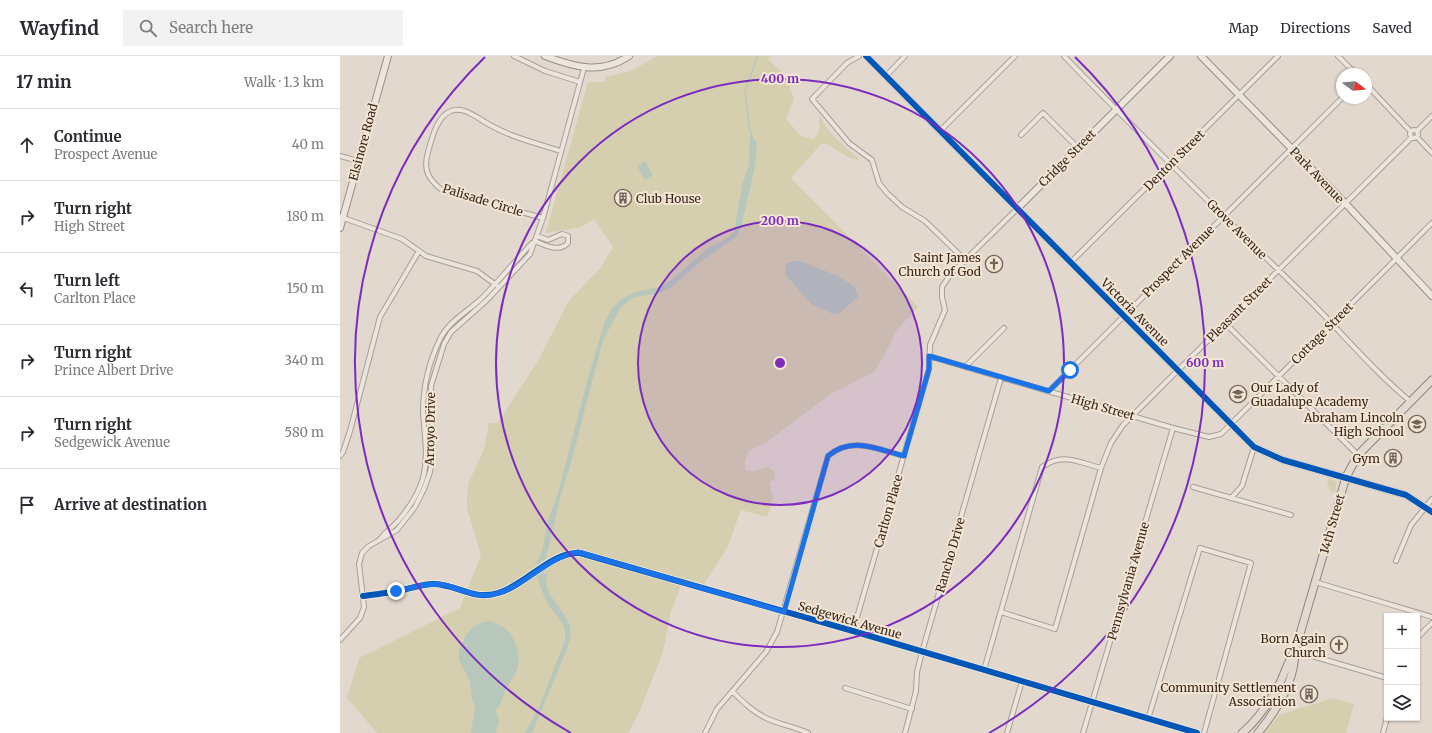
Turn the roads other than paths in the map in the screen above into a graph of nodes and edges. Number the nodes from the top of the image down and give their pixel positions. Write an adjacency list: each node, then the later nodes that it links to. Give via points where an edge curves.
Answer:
1 (388, 56): 33 (street, Elsinore Road)
2 (514, 56): 17 (street, via 545,71)
3 (545, 56): 14 (street)
4 (629, 56): 14 (street, via 606,67)
5 (866, 56): 16 (street, Victoria Avenue)
6 (905, 56): 16 (street)
7 (1015, 56): 23 (street)
8 (1064, 56): 21 (street, Grove Avenue)
9 (1170, 56): 21 (street, Cridge Street)
10 (1201, 56): 19 (street, Park Avenue)
11 (1278, 56): 19 (street, Denton Street)
12 (1338, 56): 15 (street)
13 (857, 57): 46 (street, via 847,63 812,99 849,143 872,160 879,182 887,193 902,207 925,220)
14 (584, 68): 17 (street, Arroyo Drive)
15 (1350, 68)
16 (886, 76): 23 (street, Victoria Avenue)
17 (580, 82): 30 (street, Arroyo Drive)
18 (1372, 91): 26 (street)
19 (1239, 95): 29 (street, Park Avenue); 34 (street, Denton Street)
20 (1336, 104): 29 (street, Prospect Avenue)
21 (1116, 109): 28 (street, Cridge Street); 34 (street, Grove Avenue)
22 (1432, 116): 24 (street)
23 (940, 131): 36 (street, Victoria Avenue)
24 (1417, 131): 26 (street); 27 (street)
25 (1021, 135): 28 (street, via 1043,113)
26 (1411, 135): 27 (street); 35 (street, Pleasant Street)
27 (1417, 137): 31 (street)
28 (1078, 147): 36 (street, Cridge Street)
29 (1292, 149): 35 (street, Park Avenue); 37 (street, Prospect Avenue)
30 (561, 151): 39 (street, Arroyo Drive); 39 (street, Palisade Circle, via 501,132 472,114 456,109 450,111 439,122 432,137 425,170 431,182 442,190)
31 (1432, 153)
32 (340, 156): 33 (street)
33 (358, 161): 38 (street, Elsinore Road)
34 (1170, 164): 37 (street, Grove Avenue); 47 (street, Denton Street)
35 (1345, 203): 45 (street, Park Avenue); 48 (street, Pleasant Street)
36 (1017, 209): 46 (street, Cridge Street); 47 (street, Victoria Avenue)
37 (1224, 216): 48 (street, Grove Avenue); 52 (street, Prospect Avenue)
38 (341, 217): 41 (street, Elsinore Road); 44 (street, via 402,239)
39 (543, 218): 42 (street, Arroyo Drive)
40 (1432, 223): 45 (street, Cottage Street)
41 (340, 228)
42 (537, 236): 43 (street, Arroyo Drive); 43 (street, via 548,240 562,234 568,236 568,243 561,247 549,247)
43 (534, 241): 49 (street, Arroyo Drive); 50 (street, Arroyo Drive, via 530,254)
44 (419, 251): 49 (street, via 426,256 477,271); 70 (street, via 380,317 350,431)
45 (1397, 259): 51 (street, Park Avenue); 54 (street, Cottage Street)
46 (965, 260): 56 (street, Carlton Place, via 942,287 945,310 930,345)
47 (1070, 263): 52 (street, Victoria Avenue)
48 (1278, 270): 53 (street, Pleasant Street); 54 (street, Grove Avenue)
49 (494, 284): 50 (street); 80 (street, Arroyo Drive, via 448,328 438,344 426,376 423,412 427,457 423,478 399,520)
50 (499, 288): 80 (street, Arroyo Drive, via 451,332 444,344 431,386 433,456 430,472 424,490 407,519 388,537)
51 (1432, 296)
52 (1123, 316): 58 (street, Victoria Avenue); 62 (street, Prospect Avenue)
53 (1225, 323): 58 (street, Pleasant Street); 59 (street)
54 (1331, 323): 59 (street, Cottage Street); 63 (street, Grove Avenue)
55 (1004, 328): 57 (street)
56 (929, 356): 57 (street, High Street); 71 (street, Carlton Place, via 929,369)
57 (965, 368): 60 (street, High Street)
58 (1178, 371): 64 (street, Pleasant Street); 65 (street, Victoria Avenue)
59 (1278, 376): 65 (street, Cottage Street); 69 (street)
60 (1001, 378): 62 (street, High Street); 92 (street, Rancho Drive)
61 (1432, 380): 63 (main road, 14th Street)
62 (1049, 391): 64 (street, High Street)
63 (1410, 401): 69 (main road, 14th Street)
64 (1132, 415): 66 (street, High Street); 72 (street, Pleasant Street, via 1111,443)
65 (1231, 424): 67 (street, Cottage Street, via 1221,434); 68 (street, Victoria Avenue)
66 (1173, 428): 67 (street, High Street); 98 (street, Pennsylvania Avenue)
67 (1209, 437)
68 (1254, 447): 73 (street, Victoria Avenue, via 1283,460); 75 (street, via 1242,486)
69 (1358, 455): 73 (main road, 14th Street)
70 (340, 456)
71 (904, 456): 84 (street, via 863,445 847,445 836,449 828,456); 88 (street, Carlton Place)
72 (1101, 468): 85 (street, via 1062,458 1050,460 1042,467); 85 (street, Pleasant Street, via 1055,629)
73 (1346, 477): 77 (street, Victoria Avenue, via 1406,495); 82 (main road, 14th Street)
74 (1193, 487): 75 (street)
75 (1231, 498): 79 (street)
76 (1432, 499): 77 (street)
77 (1425, 506): 78 (street, Victoria Avenue); 81 (street, via 1411,525)
78 (1432, 512)
79 (1291, 515)
80 (380, 539): 83 (street, Arroyo Drive, via 365,549 361,557 359,564)
81 (1396, 561)
82 (1315, 582): 86 (street); 91 (main road, 14th Street)
83 (363, 596): 84 (street, Sedgewick Avenue, via 431,584 445,585 469,594 489,595 510,588 542,567 578,552); 90 (street, Arroyo Drive, via 363,612)
84 (784, 612): 88 (street, Sedgewick Avenue); 97 (street, via 766,652)
85 (1001, 612): 93 (street)
86 (1432, 617)
87 (1432, 623): 89 (street)
88 (853, 631): 92 (street, Sedgewick Avenue)
89 (1420, 635)
90 (340, 640)
91 (1295, 651): 94 (street); 109 (main road, 14th Street, via 1261,714); 110 (main road, 14th Street, via 1295,660 1285,692)
92 (922, 652): 93 (street, Sedgewick Avenue); 99 (street, Rancho Drive)
93 (984, 670): 95 (street, Sedgewick Avenue)
94 (1384, 677)
95 (1022, 681): 98 (street, Sedgewick Avenue); 105 (street)
96 (845, 688): 99 (street)
97 (732, 691): 102 (street, via 717,710); 103 (street, via 749,708 765,718)
98 (1092, 702): 100 (street, Sedgewick Avenue); 106 (street, Pennsylvania Avenue)
99 (912, 710): 104 (street, Rancho Drive)
100 (1148, 720): 107 (street, Sedgewick Avenue); 108 (street, via 1200,548 1251,563)
101 (1386, 721): 111 (street)
102 (705, 733)
103 (808, 733)
104 (905, 733)
105 (1007, 733)
106 (1083, 733)
107 (1197, 733)
108 (1204, 733)
109 (1242, 733)
110 (1258, 733)
111 (1383, 733)

